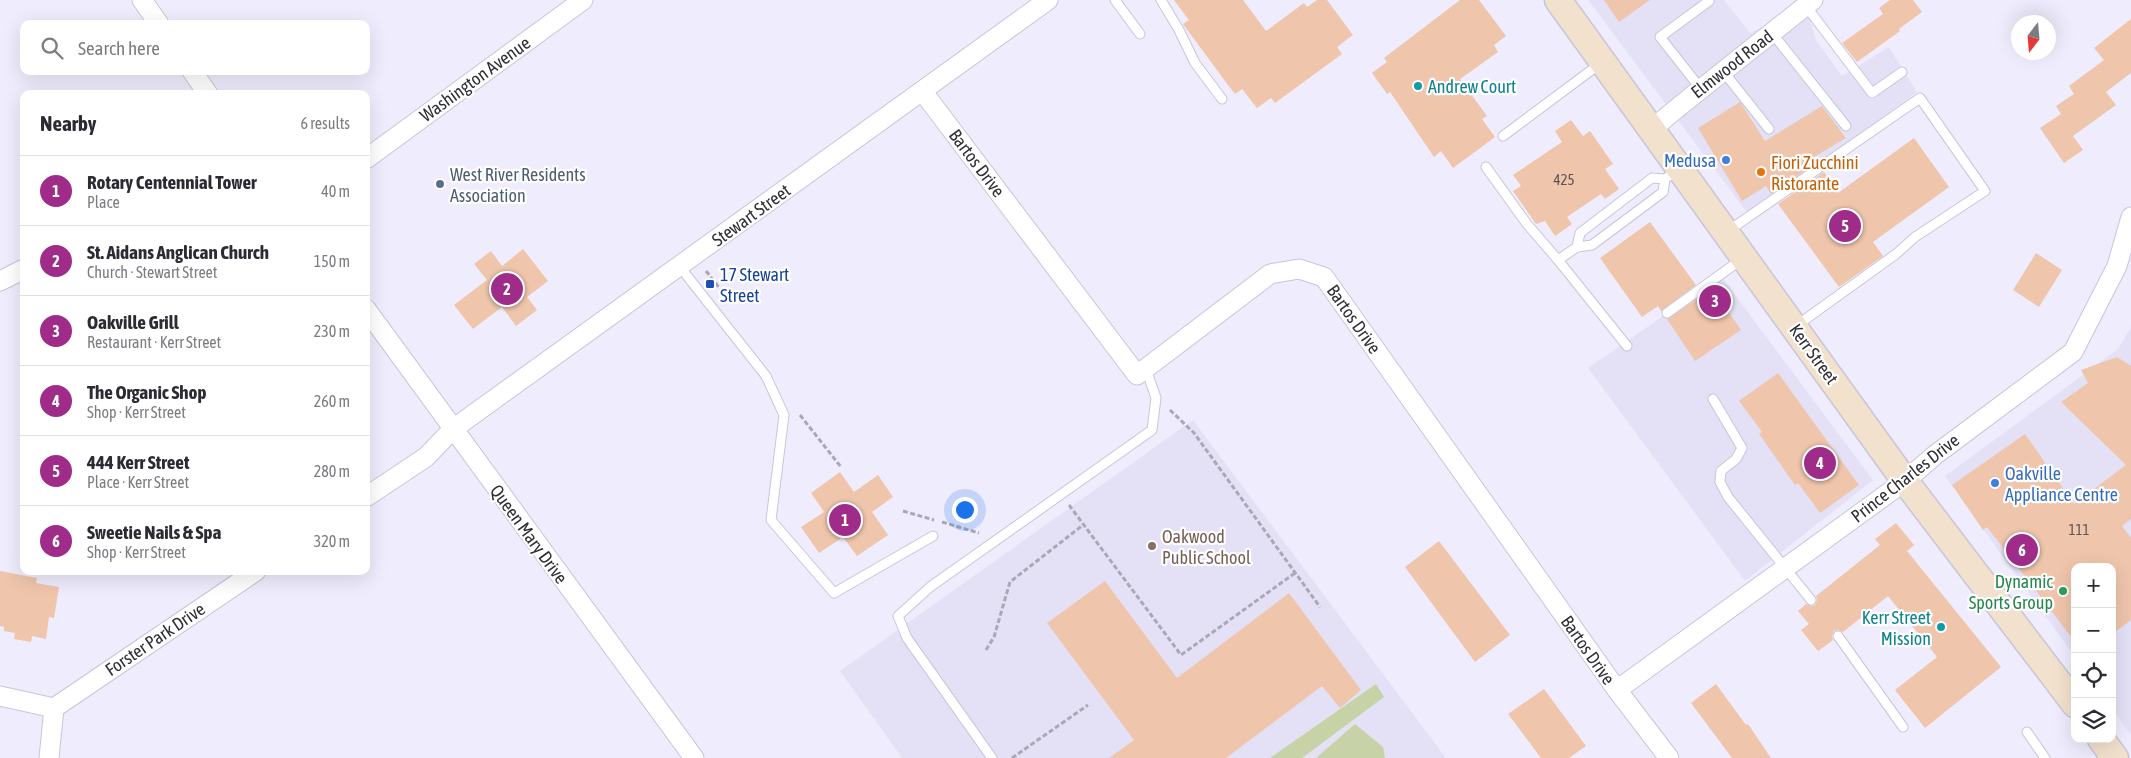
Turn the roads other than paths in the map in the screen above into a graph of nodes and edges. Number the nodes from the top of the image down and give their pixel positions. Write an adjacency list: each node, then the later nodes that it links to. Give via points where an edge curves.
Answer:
1 (142, 0): 9 (street)
2 (583, 0): 24 (street, Washington Avenue)
3 (1048, 0): 18 (street, Stewart Street)
4 (1115, 0): 11 (lane)
5 (1160, 0): 19 (lane, via 1195,63)
6 (1558, 0): 12 (main road, Kerr Street)
7 (1709, 1): 16 (lane, via 1660,37)
8 (1809, 3): 10 (street, Elmwood Road); 14 (lane, via 1872,93)
9 (156, 20)
10 (1772, 33): 13 (street, Elmwood Road); 20 (lane)
11 (1140, 34)
12 (1603, 62): 22 (main road, Kerr Street); 23 (lane)
13 (1723, 71): 16 (street, Elmwood Road); 21 (lane)
14 (1902, 72)
15 (195, 75): 17 (street)
16 (1701, 89): 22 (street, Elmwood Road)
17 (205, 90)
18 (923, 92): 32 (street, Stewart Street); 39 (street, Bartos Drive, via 1137,375)
19 (1222, 99)
20 (1846, 126)
21 (1769, 129)
22 (1652, 130): 26 (main road, Kerr Street)
23 (1503, 136)
24 (370, 156)
25 (1486, 166): 31 (lane, via 1527,224)
26 (1672, 173): 28 (main road, Kerr Street); 29 (lane, via 1663,192 1592,245); 29 (lane, via 1652,178 1580,232)
27 (2131, 217): 42 (street, Prince Charles Drive, via 2117,266 2073,352 1935,455)
28 (1726, 232): 30 (main road, Kerr Street); 37 (lane, via 1920,98 1985,191 1914,237 1896,254)
29 (1577, 247): 31 (lane)
30 (1744, 257): 36 (lane); 37 (main road, Kerr Street)
31 (1558, 260): 38 (lane)
32 (680, 267): 41 (street, Stewart Street); 44 (lane, via 766,376 784,415 771,520 834,593)
33 (20, 271): 34 (street)
34 (0, 282)
35 (370, 313): 41 (street, Queen Mary Drive)
36 (1667, 313)
37 (1794, 327): 42 (main road, Kerr Street)
38 (1627, 346)
39 (1146, 368): 49 (street, Bartos Drive, via 1270,274 1299,269 1324,277); 58 (lane, via 1156,398 1152,430 930,587 898,616 908,638)
40 (1713, 399): 45 (lane, via 1742,448 1736,459 1721,471 1720,482 1728,497)
41 (453, 429): 43 (street, via 426,457); 57 (street, Queen Mary Drive)
42 (1906, 482): 45 (street, Prince Charles Drive); 51 (main road, Kerr Street)
43 (370, 494)
44 (933, 536)
45 (1786, 568): 47 (lane); 49 (street, Prince Charles Drive)
46 (250, 575): 52 (street, Forster Park Drive)
47 (1811, 600)
48 (1838, 636): 53 (lane)
49 (1617, 690): 59 (street, Bartos Drive)
50 (0, 696): 52 (street)
51 (2071, 699)
52 (54, 708): 56 (street)
53 (1903, 727)
54 (2027, 732): 60 (lane)
55 (2104, 743): 61 (main road)
56 (49, 758)
57 (694, 758)
58 (992, 758)
59 (1669, 758)
60 (2045, 758)
61 (2116, 758)

